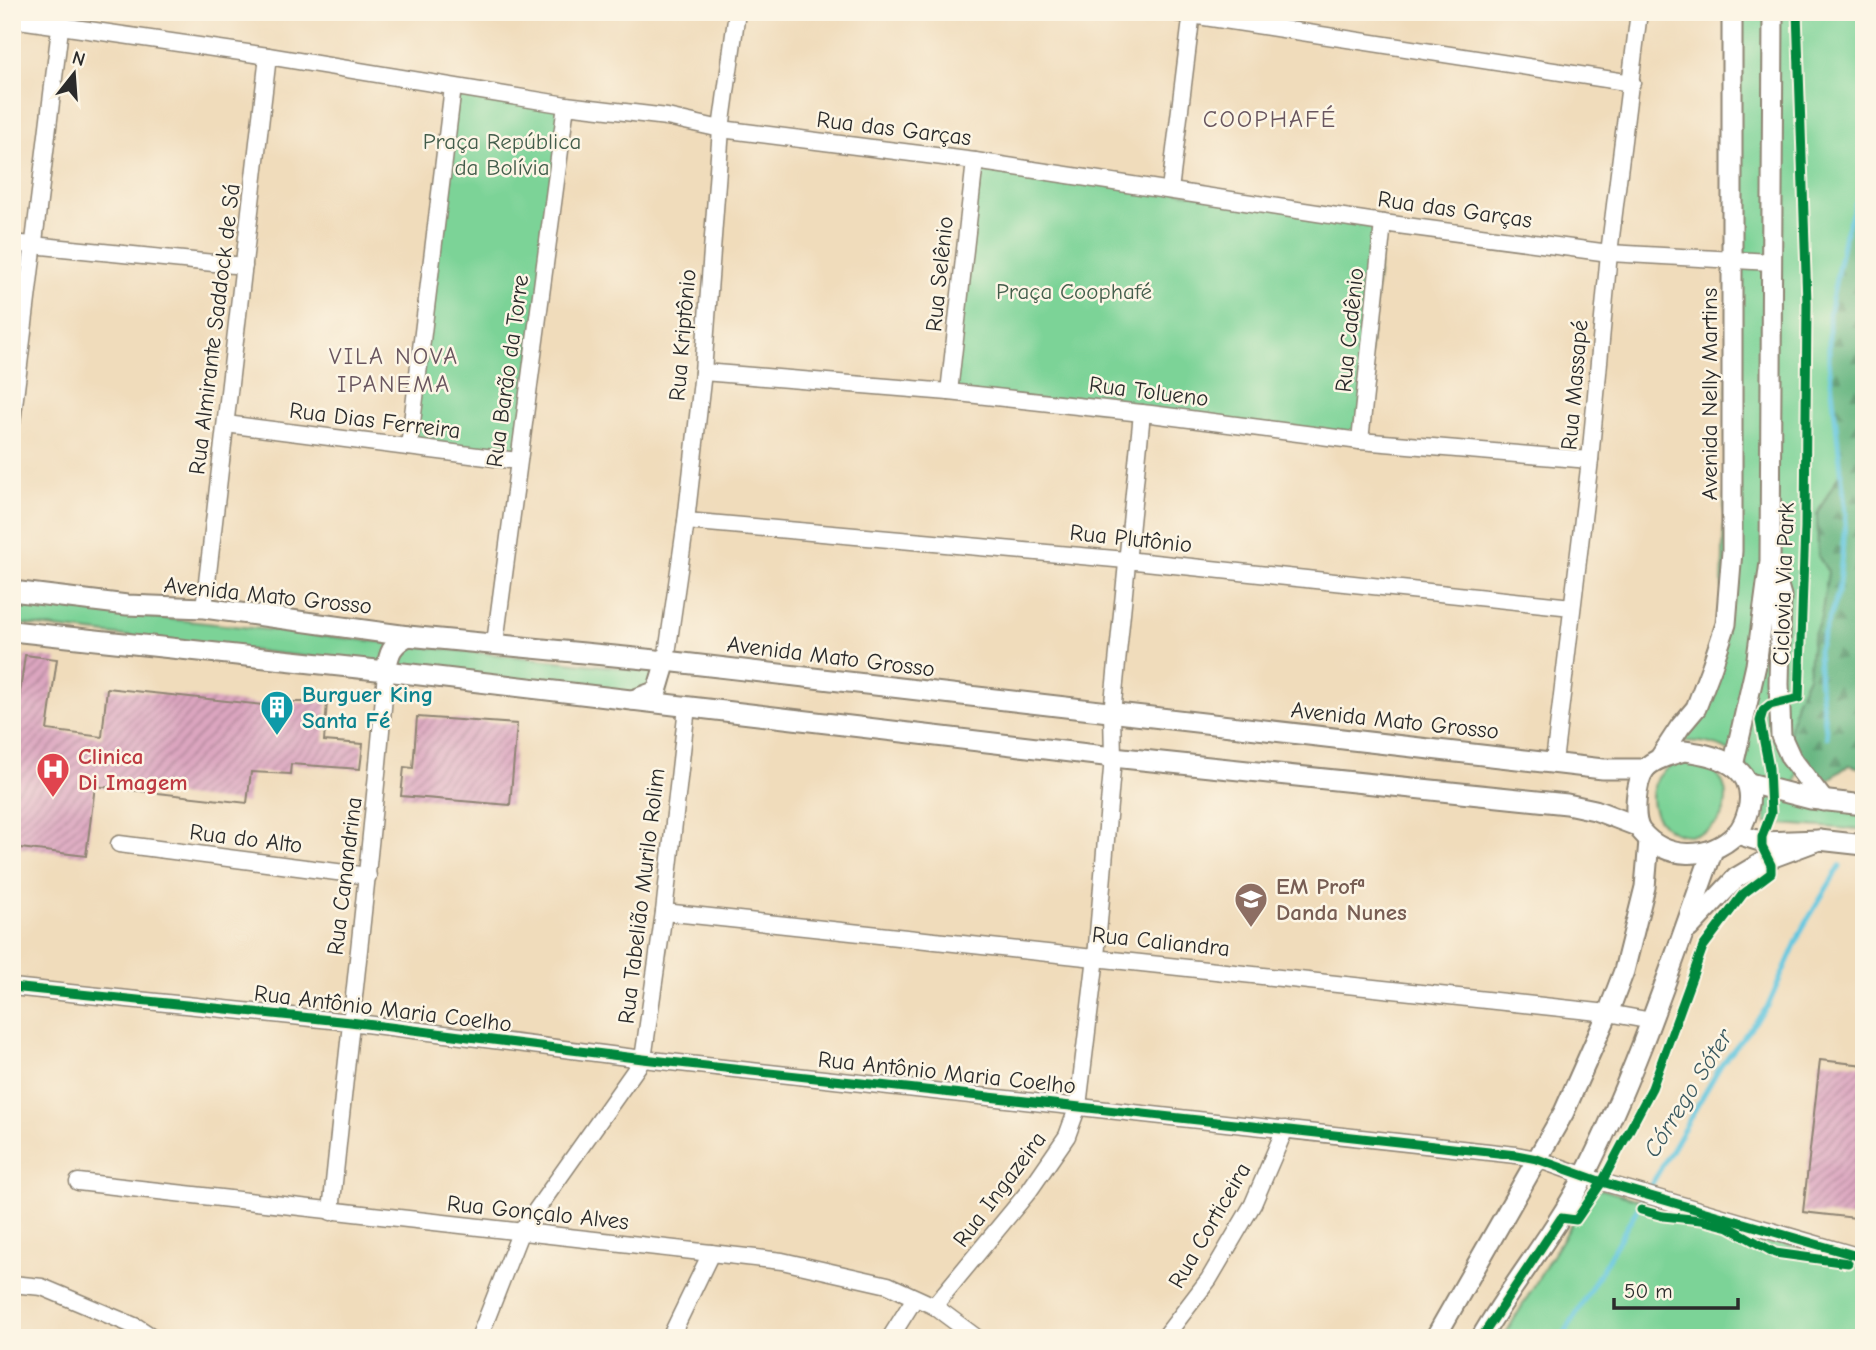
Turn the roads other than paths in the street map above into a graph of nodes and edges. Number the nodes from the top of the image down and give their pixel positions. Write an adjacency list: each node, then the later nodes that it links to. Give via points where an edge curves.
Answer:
1 (737, 12): 13 (street, Rua Kriptônio)
2 (1172, 12): 6 (street)
3 (1639, 12): 10 (street, Rua Massapé)
4 (1732, 12): 20 (main road, Avenida Nelly Martins)
5 (1773, 12): 21 (main road)
6 (1192, 13): 10 (street); 15 (street)
7 (12, 19): 8 (street, Rua das Garças)
8 (61, 19): 9 (street, Rua das Garças); 18 (street)
9 (268, 56): 11 (street, Rua das Garças); 22 (street, Rua Almirante Saddock de Sá)
10 (1632, 83): 19 (street, Rua Massapé)
11 (453, 87): 12 (street, Rua das Garças); 29 (street)
12 (566, 105): 13 (street, Rua das Garças); 31 (street, Rua Barão da Torre)
13 (721, 128): 14 (street, Rua das Garças); 23 (street, Rua Kriptônio)
14 (975, 161): 15 (street, Rua das Garças); 24 (street, Rua Selênio)
15 (1170, 190): 16 (street, Rua das Garças)
16 (1383, 223): 19 (street, Rua das Garças); 28 (street, Rua Cadênio)
17 (12, 243): 18 (street)
18 (33, 246): 22 (street); 26 (street)
19 (1609, 253): 20 (street, Rua das Garças); 30 (street, Rua Massapé)
20 (1734, 261): 21 (street, Rua das Garças); 48 (main road, Avenida Nelly Martins, via 1732,551 1726,624 1696,708)
21 (1771, 261): 34 (main road)
22 (244, 265): 27 (street, Rua Almirante Saddock de Sá)
23 (703, 372): 24 (street, Rua Tolueno); 32 (street, Rua Kriptônio)
24 (949, 392): 25 (street, Rua Tolueno)
25 (1142, 413): 28 (street, Rua Tolueno); 33 (street, Rua Ingazeira)
26 (12, 422)
27 (226, 424): 29 (street, Rua Dias Ferreira); 37 (street, Rua Almirante Saddock de Sá)
28 (1360, 441): 30 (street, Rua Tolueno)
29 (409, 447): 31 (street, Rua Dias Ferreira)
30 (1590, 460): 36 (street, Rua Massapé)
31 (518, 461): 40 (street, Rua Barão da Torre)
32 (685, 521): 33 (street, Rua Plutônio); 41 (street, Rua Kriptônio)
33 (1126, 560): 36 (street, Rua Plutônio); 45 (street, Rua Ingazeira)
34 (1770, 562): 49 (main road, via 1756,665); 51 (main road, via 1782,596 1781,736 1791,758)
35 (12, 591): 37 (main road, Avenida Mato Grosso, via 127,605)
36 (1572, 607): 47 (street, Rua Massapé)
37 (204, 608): 39 (main road, Avenida Mato Grosso)
38 (12, 631): 42 (main road)
39 (408, 636): 40 (main road, Avenida Mato Grosso); 42 (main road, via 393,646)
40 (495, 643): 41 (main road, Avenida Mato Grosso)
41 (666, 661): 43 (main road, via 657,691); 45 (main road, Avenida Mato Grosso)
42 (386, 671): 43 (main road); 59 (street, Rua Canandrina)
43 (632, 701): 44 (main road)
44 (687, 707): 46 (main road); 60 (street, Rua Tabelião Murilo Rolim)
45 (1112, 713): 46 (street, Rua Ingazeira); 47 (main road, Avenida Mato Grosso)
46 (1113, 757): 53 (main road, via 1567,804 1595,810); 62 (street, Rua Ingazeira)
47 (1554, 762): 48 (main road, Avenida Mato Grosso, via 1603,769)
48 (1652, 764): 49 (main road, via 1684,751 1710,754); 53 (main road, via 1636,797)
49 (1733, 766): 50 (main road)
50 (1749, 783): 51 (main road); 54 (main road, via 1746,818)
51 (1824, 801): 52 (main road)
52 (1864, 805)
53 (1643, 833): 58 (main road, via 1680,855); 64 (main road, via 1645,887 1624,971)
54 (1737, 834): 55 (main road, via 1763,842); 58 (main road)
55 (1819, 840): 57 (main road); 61 (main road, via 1768,859 1736,878)
56 (119, 844): 59 (street, Rua do Alto)
57 (1864, 845)
58 (1713, 850): 61 (main road)
59 (368, 876): 66 (street, Rua Canandrina)
60 (664, 912): 62 (street, Rua Caliandra); 67 (street, Rua Tabelião Murilo Rolim)
61 (1682, 936): 65 (main road)
62 (1096, 957): 64 (street, Rua Caliandra); 68 (street, Rua Ingazeira)
63 (12, 987): 66 (street, Rua Antônio Maria Coelho)
64 (1608, 1013): 65 (street, Rua Caliandra); 70 (main road, via 1564,1112)
65 (1652, 1021): 71 (main road)
66 (350, 1022): 67 (street, Rua Antônio Maria Coelho); 73 (street, Rua Canandrina)
67 (643, 1059): 68 (street, Rua Antônio Maria Coelho); 74 (street, Rua Tabelião Murilo Rolim)
68 (1078, 1106): 69 (street, Rua Antônio Maria Coelho); 79 (street, Rua Ingazeira, via 1067,1136 1028,1191)
69 (1285, 1129): 70 (street, Rua Antônio Maria Coelho); 85 (street, Rua Corticeira, via 1234,1236 1209,1279)
70 (1537, 1158): 71 (street, Rua Antônio Maria Coelho); 86 (main road)
71 (1584, 1176): 76 (street, Rua Antônio Maria Coelho); 87 (main road)
72 (78, 1182): 73 (street, Rua Gonçalo Alves)
73 (331, 1212): 74 (street, Rua Gonçalo Alves)
74 (520, 1233): 75 (street, Rua Gonçalo Alves); 81 (street, Rua Tabelião Murilo Rolim)
75 (711, 1253): 78 (street, Rua Gonçalo Alves, via 782,1261 888,1286); 82 (street)
76 (1864, 1258)
77 (12, 1284): 80 (street, via 42,1287)
78 (915, 1298): 79 (street, Rua Gonçalo Alves); 83 (street)
79 (934, 1306): 84 (street, Rua Gonçalo Alves)
80 (154, 1338)
81 (479, 1338)
82 (670, 1338)
83 (890, 1338)
84 (976, 1338)
85 (1164, 1338)
86 (1435, 1338)
87 (1481, 1338)

